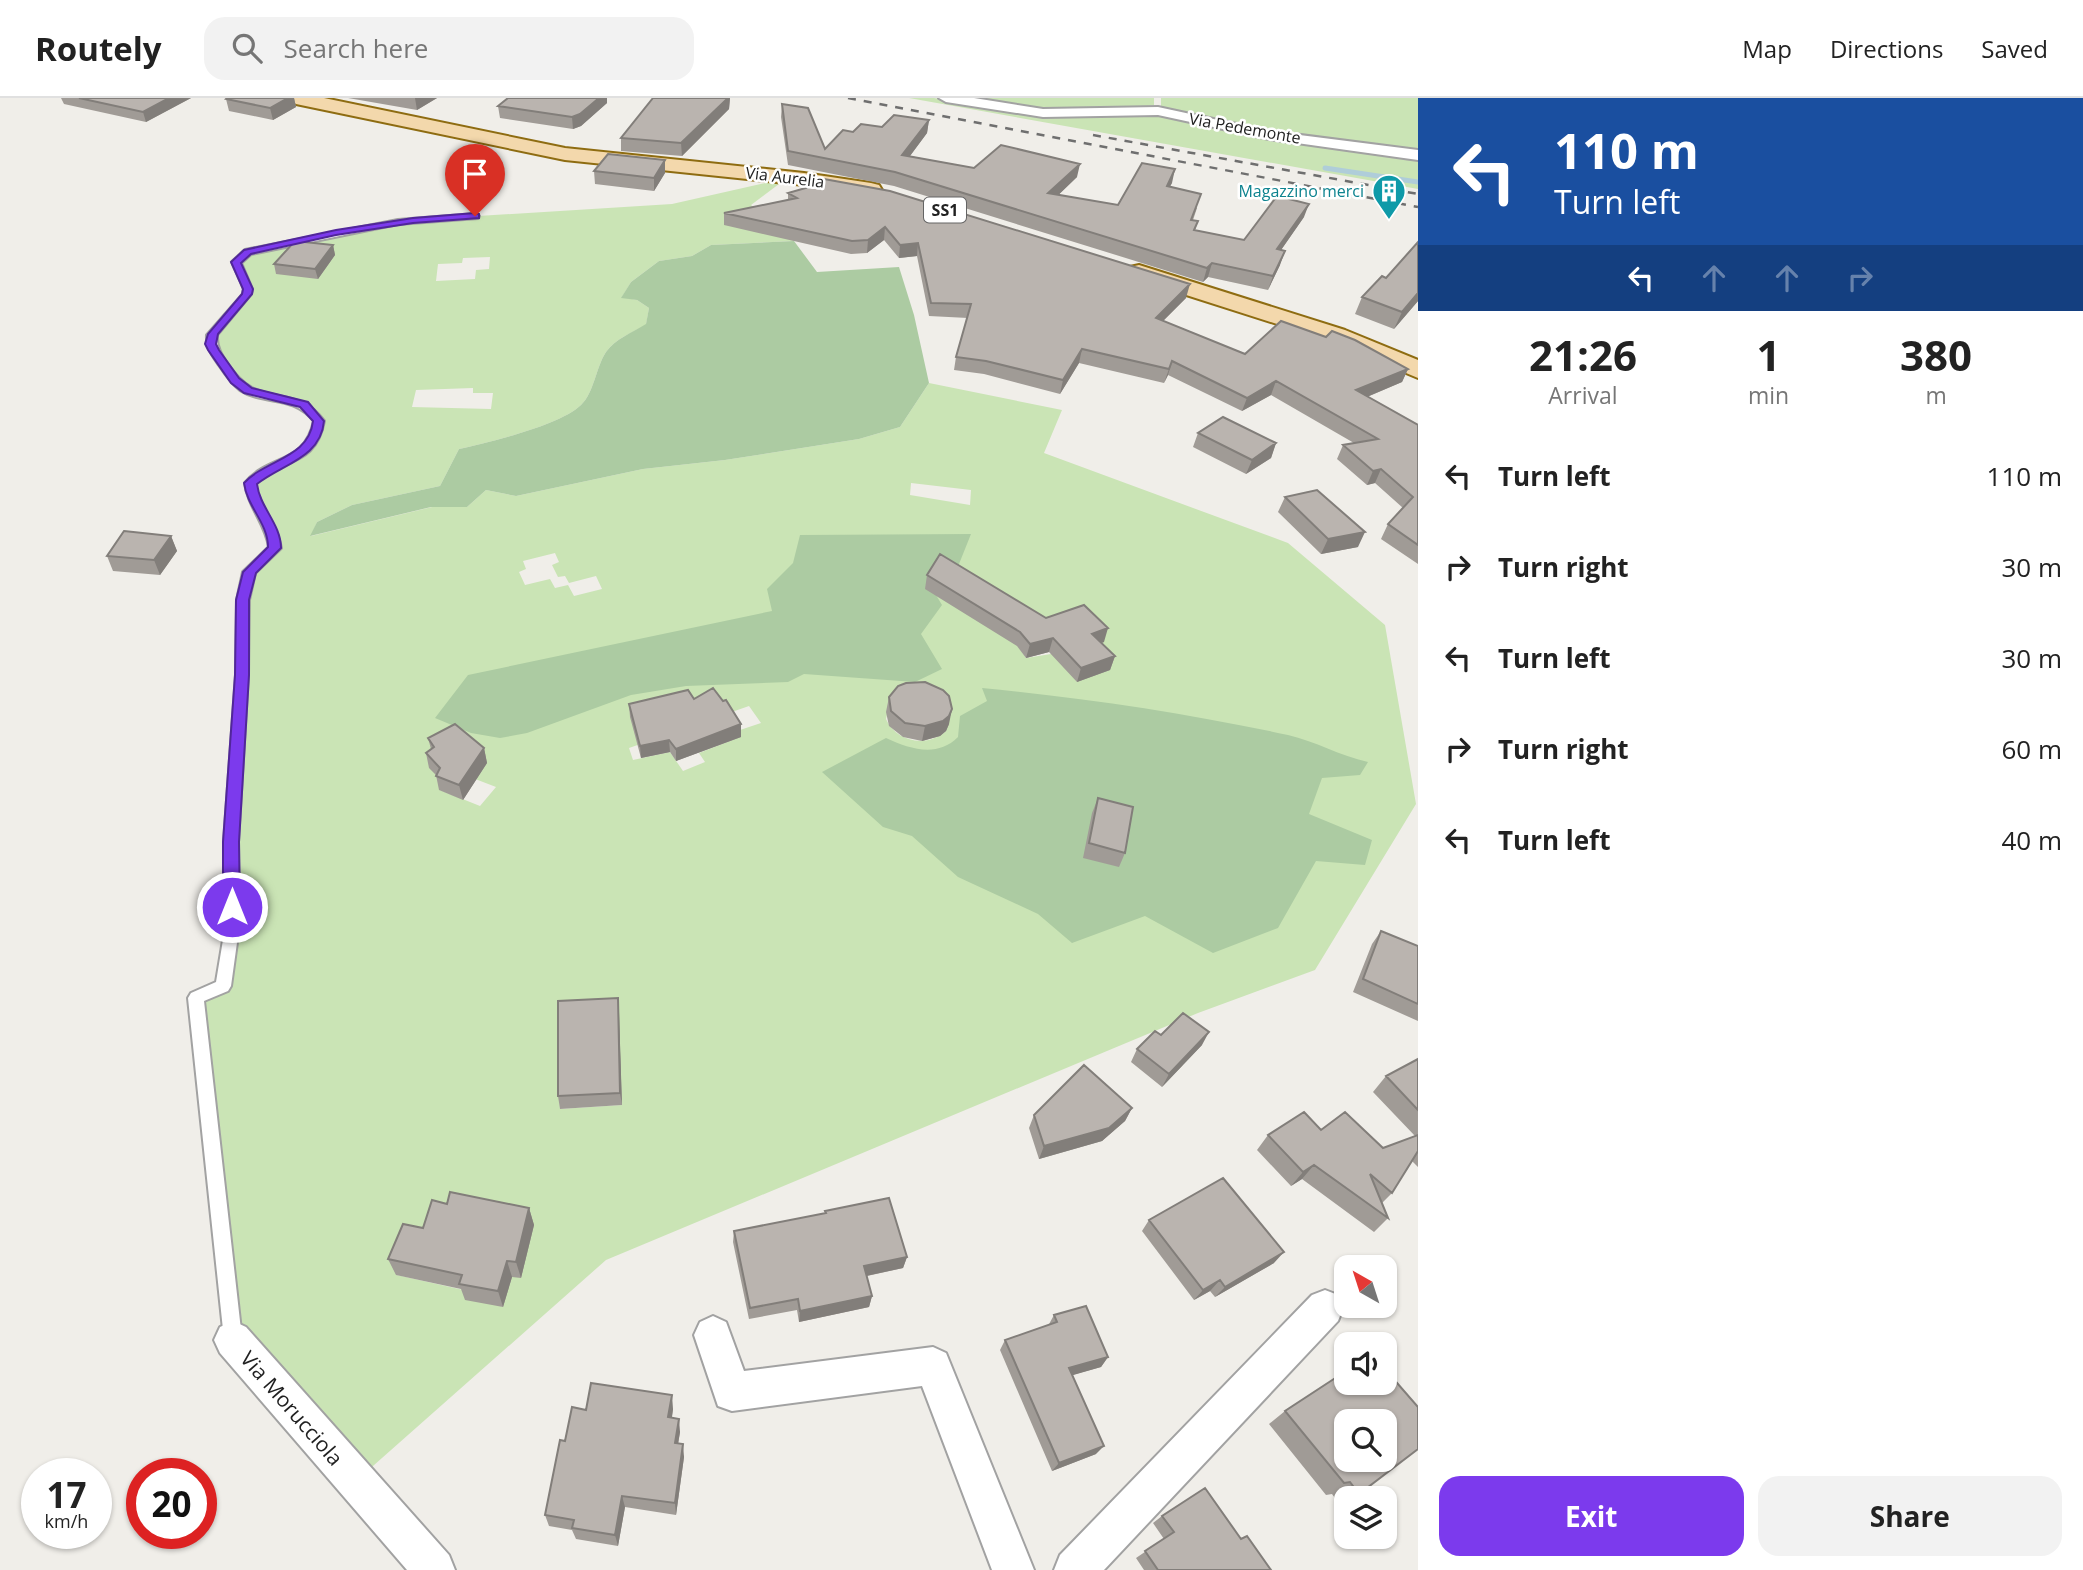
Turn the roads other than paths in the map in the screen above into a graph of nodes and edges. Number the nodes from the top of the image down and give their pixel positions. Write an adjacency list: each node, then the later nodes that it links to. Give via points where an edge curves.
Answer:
1 (296, 98): 3 (main road, Via Aurelia)
2 (946, 98): 4 (street, Via Pedemonte, via 1036,113)
3 (332, 101): 6 (main road, Via Aurelia, via 546,151 804,178)
4 (1158, 105): 5 (street, Via Pedemonte, via 1269,135)
5 (1418, 155)
6 (892, 195)
7 (475, 216): 12 (lane, Via Morucciola, via 383,225 248,252 236,262 247,294 212,335 211,344 235,381 248,390 304,404 319,421 317,433 303,453 250,483 252,498 274,535 275,548 249,572 243,600 227,971 223,986 196,998)
8 (1112, 264): 9 (main road, via 1326,331)
9 (1418, 370)
10 (1325, 1308): 15 (street)
11 (713, 1335): 14 (street, via 732,1392 933,1366)
12 (233, 1340): 13 (street, Via Morucciola)
13 (434, 1570)
14 (1013, 1570)
15 (1076, 1570)

